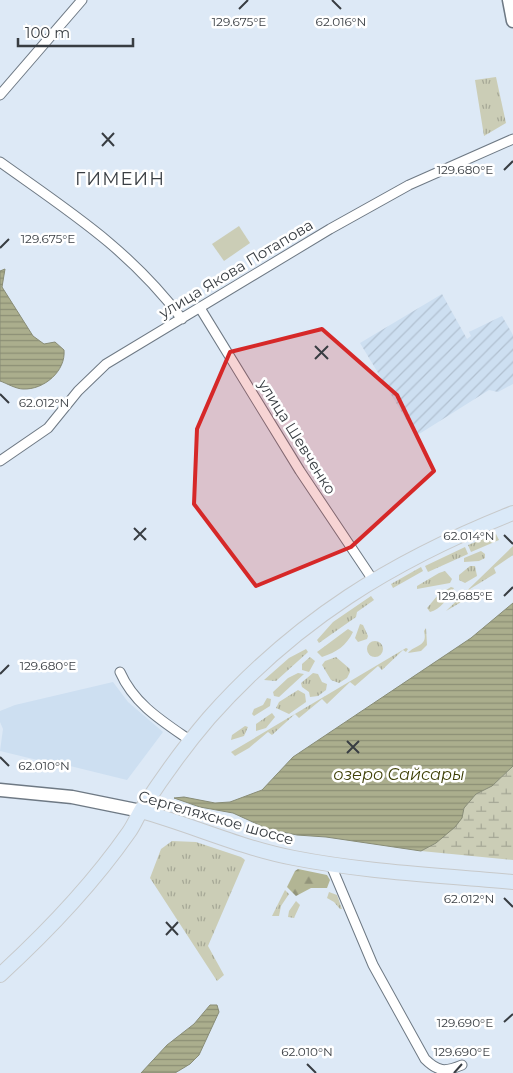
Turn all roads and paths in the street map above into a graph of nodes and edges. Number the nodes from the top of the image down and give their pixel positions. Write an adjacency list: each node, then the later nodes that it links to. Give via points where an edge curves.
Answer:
1 (82, 0): 4 (street)
2 (509, 0): 3 (main road)
3 (513, 21)
4 (0, 95)
5 (513, 139): 7 (street, улица Якова Потапова, via 401,190)
6 (0, 162): 8 (street, via 110,241 159,288)
7 (200, 308): 8 (street, улица Якова Потапова); 11 (street, улица Шевченко, via 300,471)
8 (182, 319): 9 (street, улица Якова Потапова, via 106,364 78,391 48,428)
9 (0, 461)
10 (513, 513): 11 (main road, via 439,544)
11 (373, 580): 13 (main road, via 316,617 276,651 246,678)
12 (120, 672): 13 (street, via 126,686 143,706)
13 (191, 741): 15 (main road)
14 (0, 790): 15 (main road, Сергеляхское шоссе, via 72,797)
15 (141, 811): 16 (main road, Сергеляхское шоссе, via 258,849); 18 (main road, via 130,832 78,898)
16 (330, 863): 17 (main road, Сергеляхское шоссе); 19 (street, via 373,965 425,1059 434,1068 449,1070)
17 (513, 882)
18 (0, 975)
19 (462, 1065)

